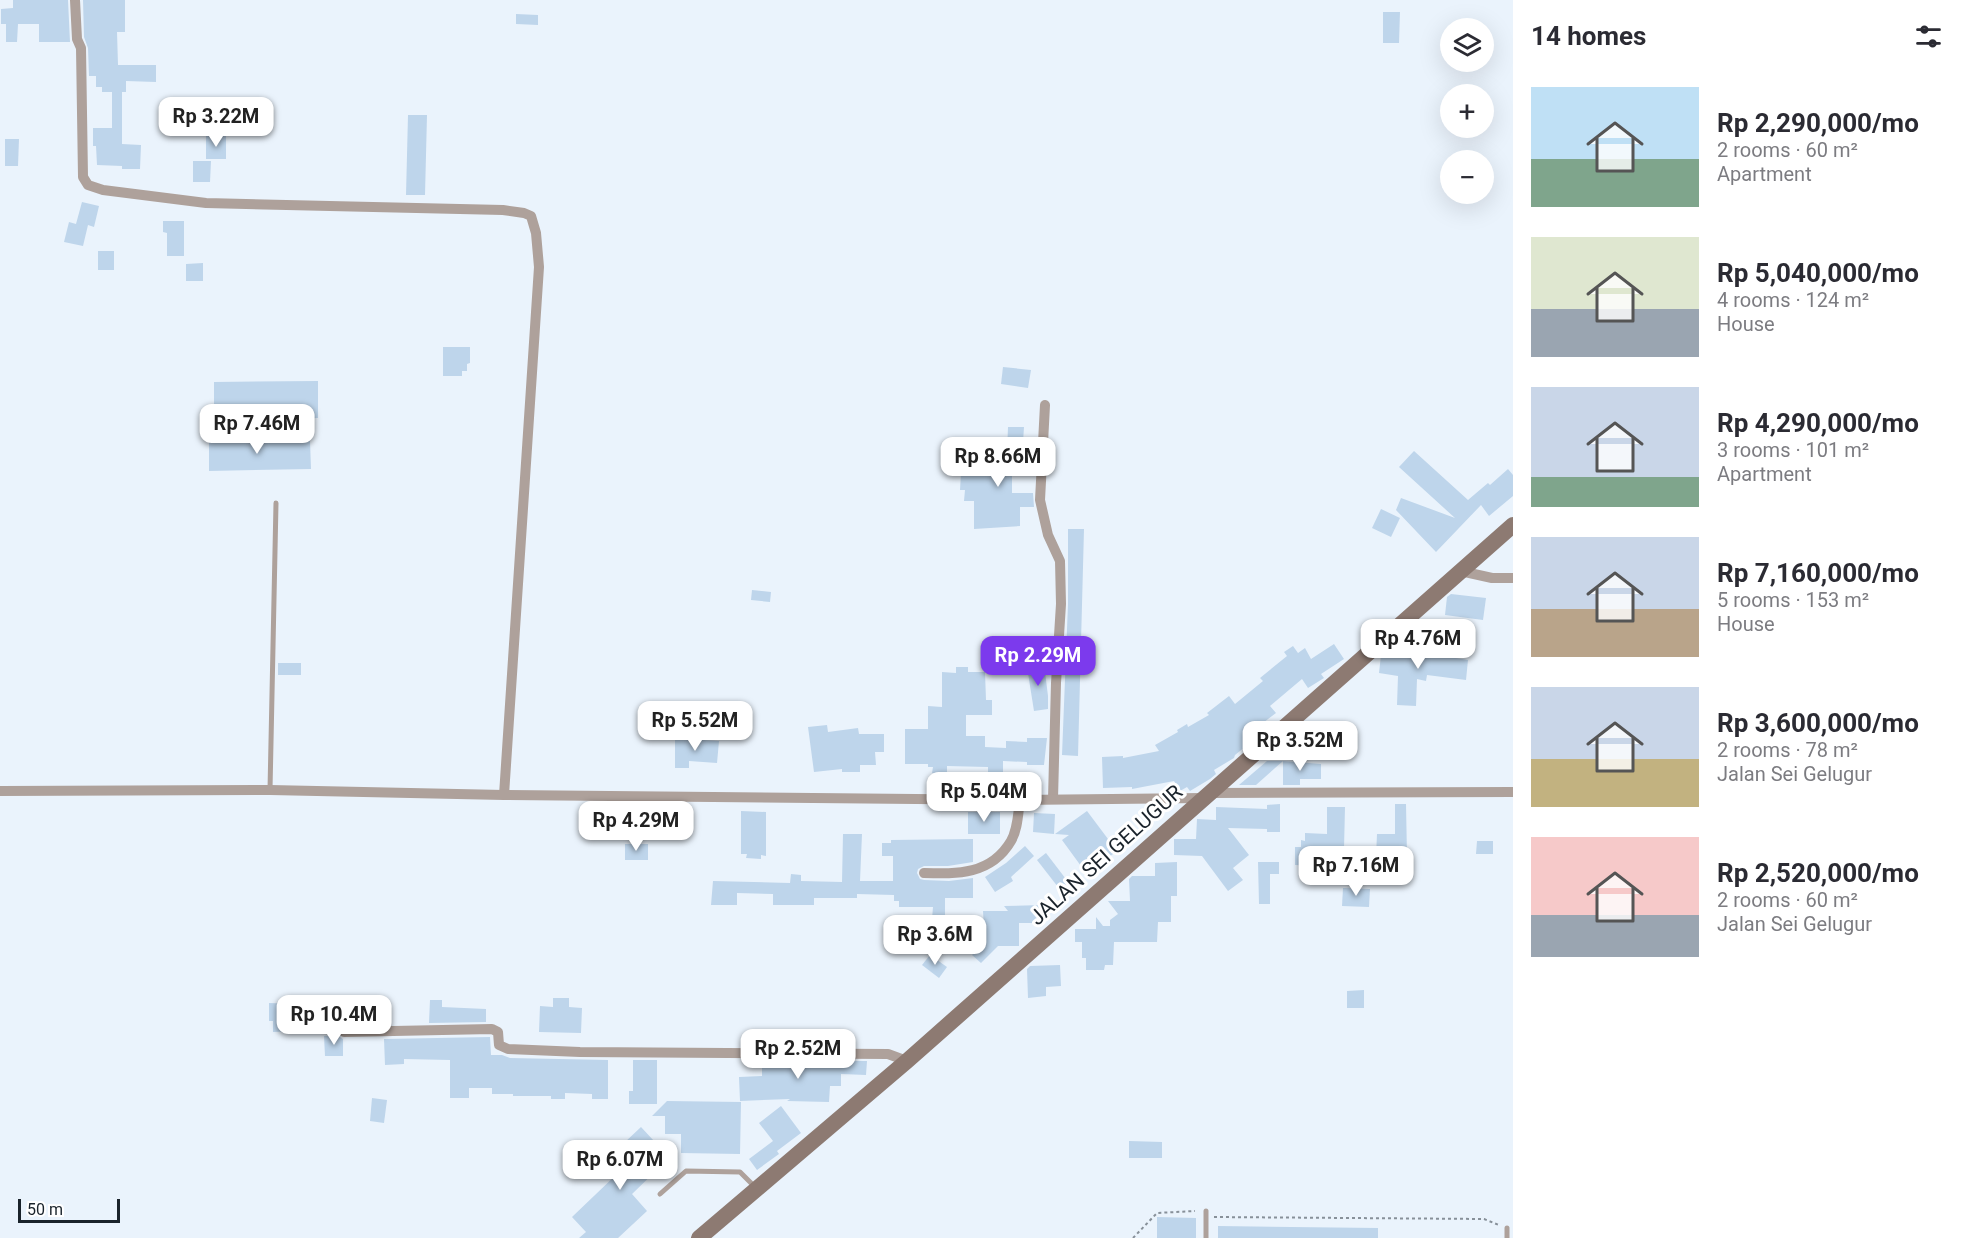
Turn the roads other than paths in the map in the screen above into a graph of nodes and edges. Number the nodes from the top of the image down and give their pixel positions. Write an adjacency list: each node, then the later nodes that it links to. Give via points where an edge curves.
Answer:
1 (75, 0): 10 (street, via 81,48 83,177 88,185 206,203 503,210 531,216 539,267)
2 (1045, 405): 12 (street, via 1040,500 1048,535 1060,561 1061,604)
3 (276, 503): 7 (lane)
4 (1513, 525): 5 (main road, JALAN SEI GELUGUR)
5 (1460, 573): 6 (street); 11 (main road, JALAN SEI GELUGUR)
6 (1513, 578)
7 (270, 790): 8 (street); 10 (street)
8 (0, 791)
9 (1513, 792): 11 (street)
10 (504, 795): 13 (street)
11 (1207, 795): 12 (street); 16 (main road, JALAN SEI GELUGUR)
12 (1053, 799): 13 (street)
13 (1020, 800): 14 (street, via 1011,841 997,856 979,869 957,874)
14 (924, 873)
15 (344, 1032): 16 (street, via 492,1029 498,1032 499,1045 508,1049 888,1054)
16 (907, 1061): 17 (main road, JALAN SEI GELUGUR)
17 (757, 1189): 18 (lane, via 740,1172 686,1171); 21 (main road, JALAN SEI GELUGUR)
18 (660, 1194)
19 (1206, 1211): 22 (lane)
20 (1508, 1228): 23 (lane)
21 (699, 1238)
22 (1206, 1238)
23 (1507, 1238)

